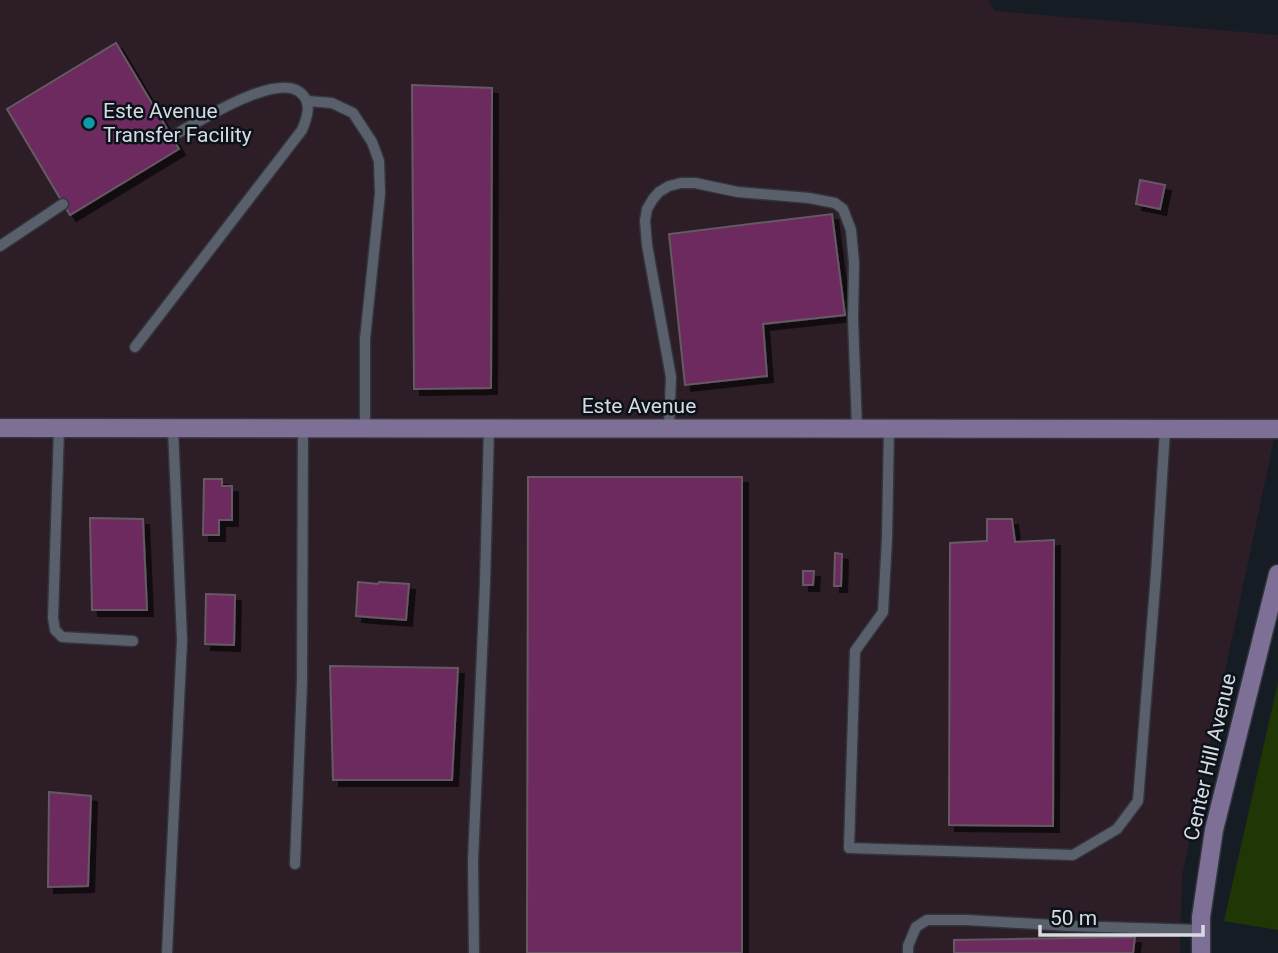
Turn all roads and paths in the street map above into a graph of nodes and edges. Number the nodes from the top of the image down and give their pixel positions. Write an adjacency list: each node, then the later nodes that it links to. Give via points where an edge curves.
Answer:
1 (307, 101): 2 (lane, via 300,91 284,86 271,89 245,96); 5 (lane, via 308,117 302,130); 10 (lane, via 332,103 353,113 379,160 380,194 365,339)
2 (171, 136)
3 (63, 204): 4 (lane)
4 (0, 246)
5 (135, 347)
6 (0, 428): 7 (street, Este Avenue)
7 (59, 428): 8 (street, Este Avenue); 18 (lane, via 55,630 62,637)
8 (173, 428): 9 (street, Este Avenue); 21 (lane, via 182,640)
9 (303, 428): 10 (street, Este Avenue); 19 (lane, via 302,681)
10 (365, 428): 11 (street, Este Avenue)
11 (489, 428): 12 (street, Este Avenue); 22 (lane, via 473,861)
12 (669, 428): 13 (street, Este Avenue); 13 (lane, via 671,377 645,221 659,192 681,183 835,202 843,209 851,230 854,263)
13 (857, 428): 14 (street, Este Avenue)
14 (890, 429): 16 (street, Este Avenue); 16 (lane, via 883,612 855,651 849,848 1073,855 1117,829 1138,801)
15 (1278, 429): 16 (street, Este Avenue)
16 (1165, 430)
17 (1278, 574): 20 (street, Center Hill Avenue, via 1214,830)
18 (134, 641)
19 (295, 864)
20 (1201, 930): 23 (lane, via 927,920 916,927); 24 (street, Center Hill Avenue)
21 (167, 953)
22 (474, 953)
23 (908, 953)
24 (1200, 953)

